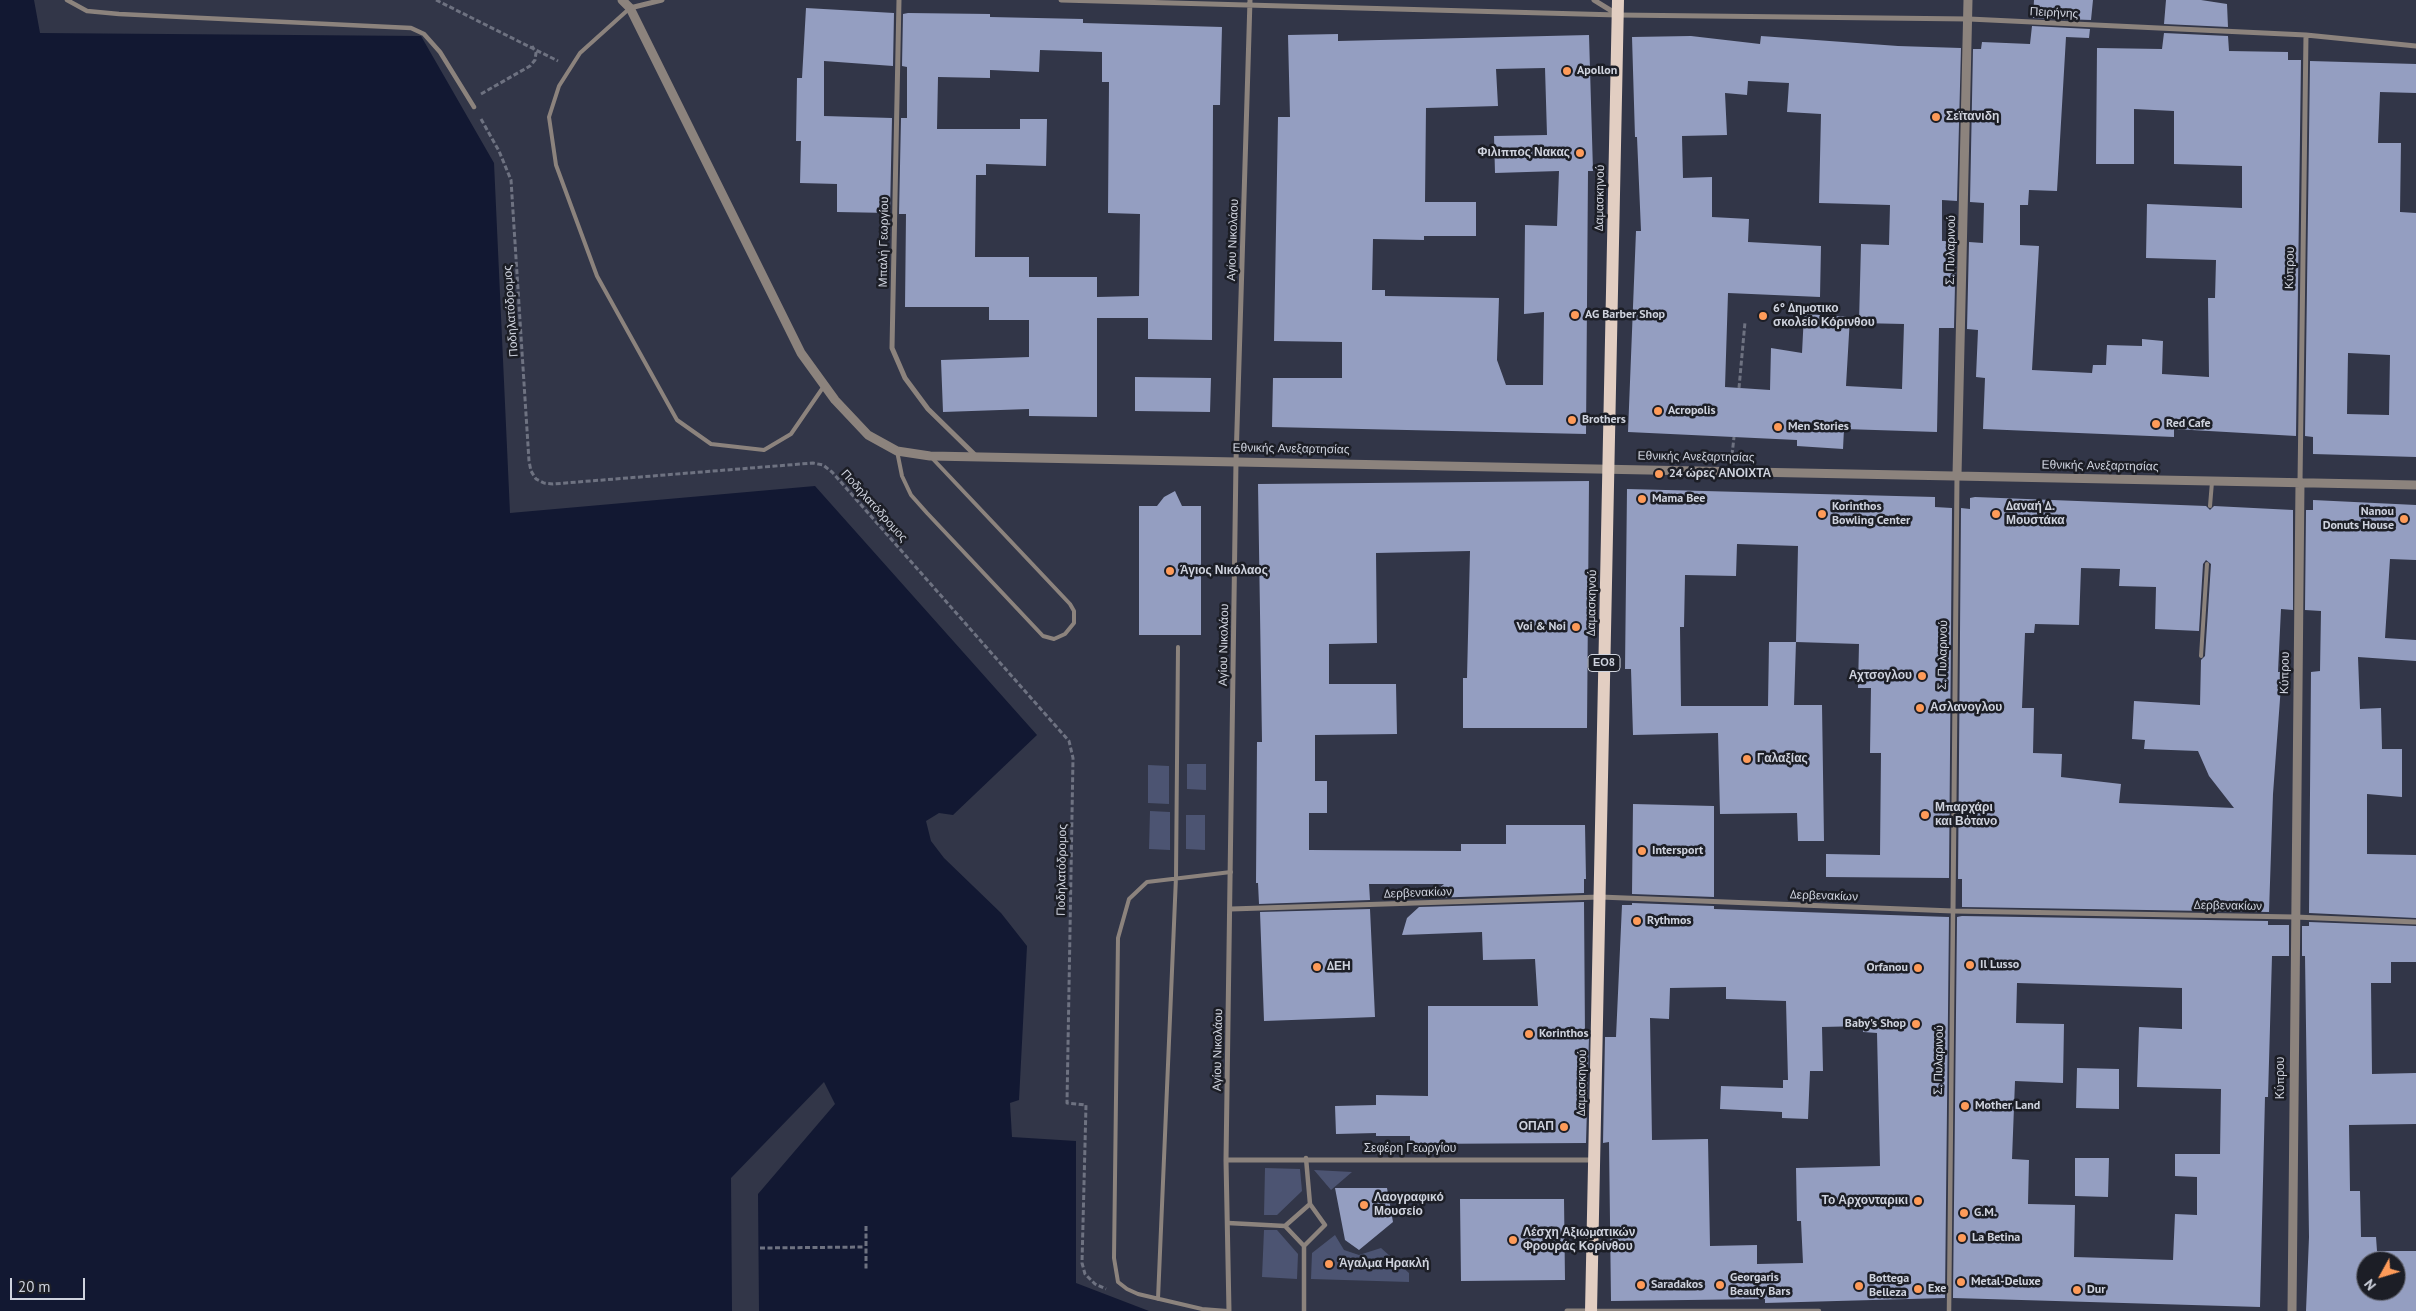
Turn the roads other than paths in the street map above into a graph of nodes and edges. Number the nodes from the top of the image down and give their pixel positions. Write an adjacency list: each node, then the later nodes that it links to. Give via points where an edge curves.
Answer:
1 (67, 0): 15 (street, via 87,11 119,14 411,28 424,34 440,52)
2 (622, 0): 10 (street)
3 (662, 0): 10 (street)
4 (899, 0): 18 (street, Μπαλή Γεωργίου, via 892,348 905,378 928,409)
5 (1061, 0): 9 (street, Πειρήνης)
6 (1594, 0): 11 (street)
7 (1618, 0): 11 (main road, ΕΟ8)
8 (1968, 0): 12 (street, Σ. Πυλαρινού)
9 (1250, 2): 11 (street, Πειρήνης); 20 (street, Αγίου Νικολάου)
10 (630, 8): 16 (street, via 801,353); 16 (lane, via 580,53 559,86 549,117 556,165 597,276 677,420 711,444 764,450 791,434)
11 (1618, 15): 12 (street, Πειρήνης); 21 (main road, Δαμασκηνού / ΕΟ8)
12 (1969, 19): 13 (street, Πειρήνης); 22 (street, Σ. Πυλαρινού)
13 (2306, 35): 14 (street, Πειρήνης); 24 (street, Κύπρου)
14 (2416, 46)
15 (474, 107)
16 (824, 385): 17 (street, via 868,435)
17 (897, 451): 19 (street, Εθνικής Ανεξαρτησίας); 19 (lane, via 902,476 911,495 927,513 1043,636 1054,639 1065,634 1074,623 1070,604)
18 (975, 455): 19 (street, Εθνικής Ανεξαρτησίας); 20 (street, Εθνικής Ανεξαρτησίας)
19 (930, 456)
20 (1236, 460): 21 (street, Εθνικής Ανεξαρτησίας); 30 (street, Αγίου Νικολάου)
21 (1608, 468): 22 (street, Εθνικής Ανεξαρτησίας); 32 (main road, Δαμασκηνού / ΕΟ8)
22 (1957, 475): 23 (street, Εθνικής Ανεξαρτησίας); 34 (street, Σ. Πυλαρινού)
23 (2212, 480): 24 (street, Εθνικής Ανεξαρτησίας); 26 (lane)
24 (2300, 482): 25 (street, Εθνικής Ανεξαρτησίας); 35 (street, Κύπρου)
25 (2416, 484)
26 (2210, 506)
27 (2207, 564): 29 (lane)
28 (1178, 647): 31 (lane)
29 (2201, 656)
30 (1231, 872): 31 (lane); 33 (street, Αγίου Νικολάου)
31 (1176, 877): 44 (lane); 44 (lane, via 1147,882 1129,899 1118,938 1115,1271 1118,1282 1127,1289)
32 (1600, 897): 33 (street, Δερβενακίων); 34 (street, Δερβενακίων); 39 (main road, Δαμασκηνού / ΕΟ8)
33 (1231, 909): 38 (street, Αγίου Νικολάου)
34 (1953, 911): 35 (street, Δερβενακίων); 50 (street, Σ. Πυλαρινού)
35 (2295, 917): 36 (street, Δερβενακίων); 51 (street, Κύπρου)
36 (2416, 922)
37 (1306, 1158): 38 (street, Σεφέρη Γεωργίου); 39 (street, Σεφέρη Γεωργίου); 40 (street)
38 (1226, 1160): 41 (street, Αγίου Νικολάου)
39 (1594, 1160): 48 (main road, Δαμασκηνού / ΕΟ8)
40 (1310, 1204): 42 (street); 43 (street, via 1326,1225)
41 (1228, 1224): 42 (street); 45 (street, Αγίου Νικολάου)
42 (1285, 1226): 43 (street)
43 (1304, 1246): 46 (street)
44 (1158, 1299): 45 (lane)
45 (1228, 1311)
46 (1304, 1311)
47 (1567, 1311): 48 (street)
48 (1591, 1311): 49 (street)
49 (1819, 1311)
50 (1949, 1311)
51 (2292, 1311)

